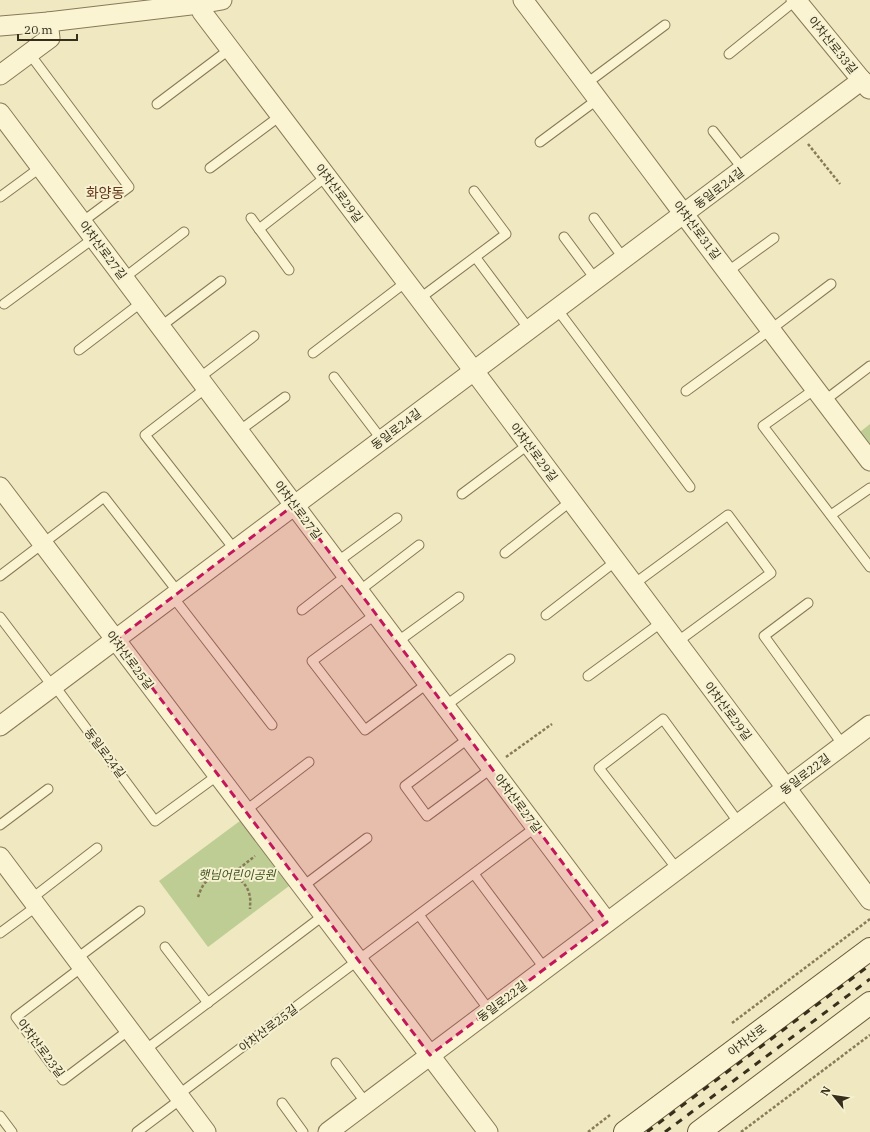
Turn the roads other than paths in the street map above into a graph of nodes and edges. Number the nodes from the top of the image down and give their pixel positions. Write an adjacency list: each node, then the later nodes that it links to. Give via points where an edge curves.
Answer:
1 (222, 0): 4 (street)
2 (523, 0): 12 (street, 아차산로31길)
3 (796, 0): 10 (lane); 13 (street, 아차산로33길)
4 (198, 2): 5 (street); 8 (street, 아차산로29길, via 202,12)
5 (48, 22): 7 (street); 9 (street, via 50,38)
6 (664, 25): 12 (lane)
7 (0, 26)
8 (230, 49): 15 (lane); 17 (street, 아차산로29길)
9 (29, 53): 11 (street); 29 (lane, via 129,187)
10 (729, 54)
11 (0, 75)
12 (587, 83): 14 (street, 아차산로31길)
13 (866, 85): 22 (street, 동일로24길, via 796,129)
14 (598, 99): 19 (lane); 26 (street, 아차산로31길)
15 (157, 104)
16 (0, 113): 20 (street, 아차산로27길)
17 (280, 116): 21 (lane); 23 (street, 아차산로29길)
18 (713, 131): 22 (lane)
19 (540, 142)
20 (40, 167): 25 (lane); 29 (street, 아차산로27길)
21 (210, 168)
22 (743, 169): 26 (street, 동일로24길)
23 (326, 176): 30 (lane); 42 (street, 아차산로29길)
24 (474, 191): 35 (lane, via 506,234)
25 (0, 197)
26 (684, 214): 36 (street, 동일로24길); 38 (street, 아차산로31길)
27 (251, 218): 30 (lane)
28 (594, 218): 36 (lane)
29 (82, 222): 33 (street, 아차산로27길)
30 (259, 229): 37 (lane)
31 (184, 232): 39 (lane)
32 (564, 237): 40 (lane)
33 (94, 238): 39 (street, 아차산로27길); 46 (lane)
34 (774, 238): 38 (lane)
35 (476, 258): 44 (lane); 49 (lane)
36 (624, 259): 40 (street, 동일로24길)
37 (289, 270)
38 (727, 272): 50 (street, 아차산로31길)
39 (124, 278): 45 (street, 아차산로27길)
40 (596, 280): 47 (street, 동일로24길)
41 (221, 281): 48 (lane)
42 (406, 282): 44 (street, 아차산로29길); 53 (lane)
43 (831, 284): 50 (lane)
44 (420, 299): 55 (street, 아차산로29길)
45 (142, 302): 48 (street, 아차산로27길); 52 (lane)
46 (4, 304)
47 (557, 309): 49 (street, 동일로24길); 65 (lane)
48 (160, 327): 57 (street, 아차산로27길)
49 (529, 330): 55 (street, 동일로24길)
50 (770, 330): 58 (lane); 59 (street, 아차산로31길)
51 (254, 336): 57 (lane)
52 (79, 350)
53 (313, 353)
54 (870, 366): 59 (lane)
55 (474, 371): 62 (street, 동일로24길); 63 (street, 아차산로29길)
56 (334, 377): 62 (lane)
57 (202, 383): 61 (street, 아차산로27길); 75 (lane, via 145,435)
58 (686, 391)
59 (820, 395): 64 (street, 아차산로31길); 71 (lane, via 763,426)
60 (284, 397): 61 (lane)
61 (239, 431): 70 (street, 아차산로27길)
62 (382, 440): 70 (street, 동일로24길)
63 (529, 444): 68 (lane); 69 (street, 아차산로29길)
64 (870, 461)
65 (690, 487)
66 (870, 488): 71 (lane)
67 (1, 491): 73 (street, 아차산로25길)
68 (462, 494)
69 (571, 501): 76 (lane); 77 (street, 아차산로29길)
70 (294, 505): 75 (street, 동일로24길); 79 (street, 아차산로27길)
71 (831, 515): 78 (lane)
72 (397, 518): 79 (lane)
73 (43, 544): 80 (lane); 83 (lane, via 104,497); 91 (street, 아차산로25길)
74 (419, 545): 82 (lane)
75 (235, 550): 83 (street, 동일로24길)
76 (505, 552)
77 (616, 561): 81 (street, 아차산로29길); 88 (lane)
78 (870, 567)
79 (342, 568): 82 (street, 아차산로27길); 86 (lane)
80 (0, 576)
81 (634, 584): 90 (street, 아차산로29길); 93 (lane, via 728,515 758,555 771,573)
82 (359, 591): 87 (street, 아차산로27길)
83 (176, 595): 91 (street, 동일로24길); 99 (lane)
84 (459, 596): 92 (lane)
85 (808, 603): 103 (lane, via 764,636)
86 (302, 610)
87 (376, 614): 92 (street, 아차산로27길); 96 (lane, via 312,661 365,730)
88 (546, 615)
89 (0, 617): 97 (lane, 동일로24길)
90 (662, 622): 93 (street, 아차산로29길); 95 (lane)
91 (116, 640): 97 (street, 동일로24길); 106 (street, 아차산로25길)
92 (397, 642): 96 (street, 아차산로27길)
93 (677, 642): 107 (street, 아차산로29길)
94 (510, 659): 98 (lane)
95 (588, 676)
96 (428, 684): 98 (street, 아차산로27길)
97 (54, 686): 101 (street, 동일로24길); 106 (lane, 동일로24길, via 155,820)
98 (445, 706): 102 (street, 아차산로27길)
99 (272, 725)
100 (870, 725): 103 (street, 동일로22길)
101 (0, 726)
102 (469, 738): 105 (street, 아차산로27길); 105 (lane, via 405,786 422,810 427,816)
103 (843, 745): 107 (street, 동일로22길)
104 (309, 762): 109 (lane)
105 (492, 768): 112 (street, 아차산로27길)
106 (218, 775): 109 (street, 아차산로25길)
107 (786, 788): 110 (street, 동일로22길); 119 (street, 아차산로29길)
108 (48, 789): 111 (lane)
109 (245, 811): 118 (street, 아차산로25길)
110 (740, 823): 116 (street, 동일로22길); 116 (lane, via 663,719 599,768)
111 (0, 826)
112 (536, 827): 117 (lane, 아차산로25길); 124 (street, 아차산로27길)
113 (367, 838): 118 (lane)
114 (97, 848): 120 (lane)
115 (0, 857): 120 (street)
116 (677, 869): 124 (street, 동일로22길)
117 (474, 874): 123 (lane, 아차산로25길); 130 (lane)
118 (302, 887): 122 (street, 아차산로25길)
119 (870, 900)
120 (34, 902): 125 (lane); 129 (street)
121 (140, 911): 129 (lane)
122 (324, 915): 128 (street, 아차산로25길); 131 (lane)
123 (419, 915): 128 (lane, 아차산로25길); 133 (lane)
124 (607, 922): 130 (street, 동일로22길)
125 (0, 934)
126 (165, 947): 131 (lane)
127 (870, 949): 148 (main road, 아차산로)
128 (358, 961): 136 (street, 아차산로25길); 138 (lane, 아차산로25길)
129 (79, 963): 134 (street); 134 (lane, 아차산로23길, via 16,1017 63,1080)
130 (545, 969): 133 (street, 동일로22길)
131 (208, 1003): 135 (lane)
132 (870, 1003): 149 (main road)
133 (489, 1010): 136 (street, 동일로22길)
134 (129, 1030): 135 (street)
135 (145, 1050): 138 (street)
136 (430, 1055): 140 (street, 동일로22길); 147 (street, 아차산로25길)
137 (336, 1063): 140 (lane)
138 (180, 1097): 143 (lane, 아차산로25길); 144 (street)
139 (282, 1103): 145 (lane)
140 (366, 1103): 146 (street, 동일로22길)
141 (0, 1116): 142 (lane)
142 (12, 1132)
143 (137, 1132)
144 (206, 1132)
145 (303, 1132)
146 (328, 1132)
147 (488, 1132)
148 (625, 1132)
149 (699, 1132)

